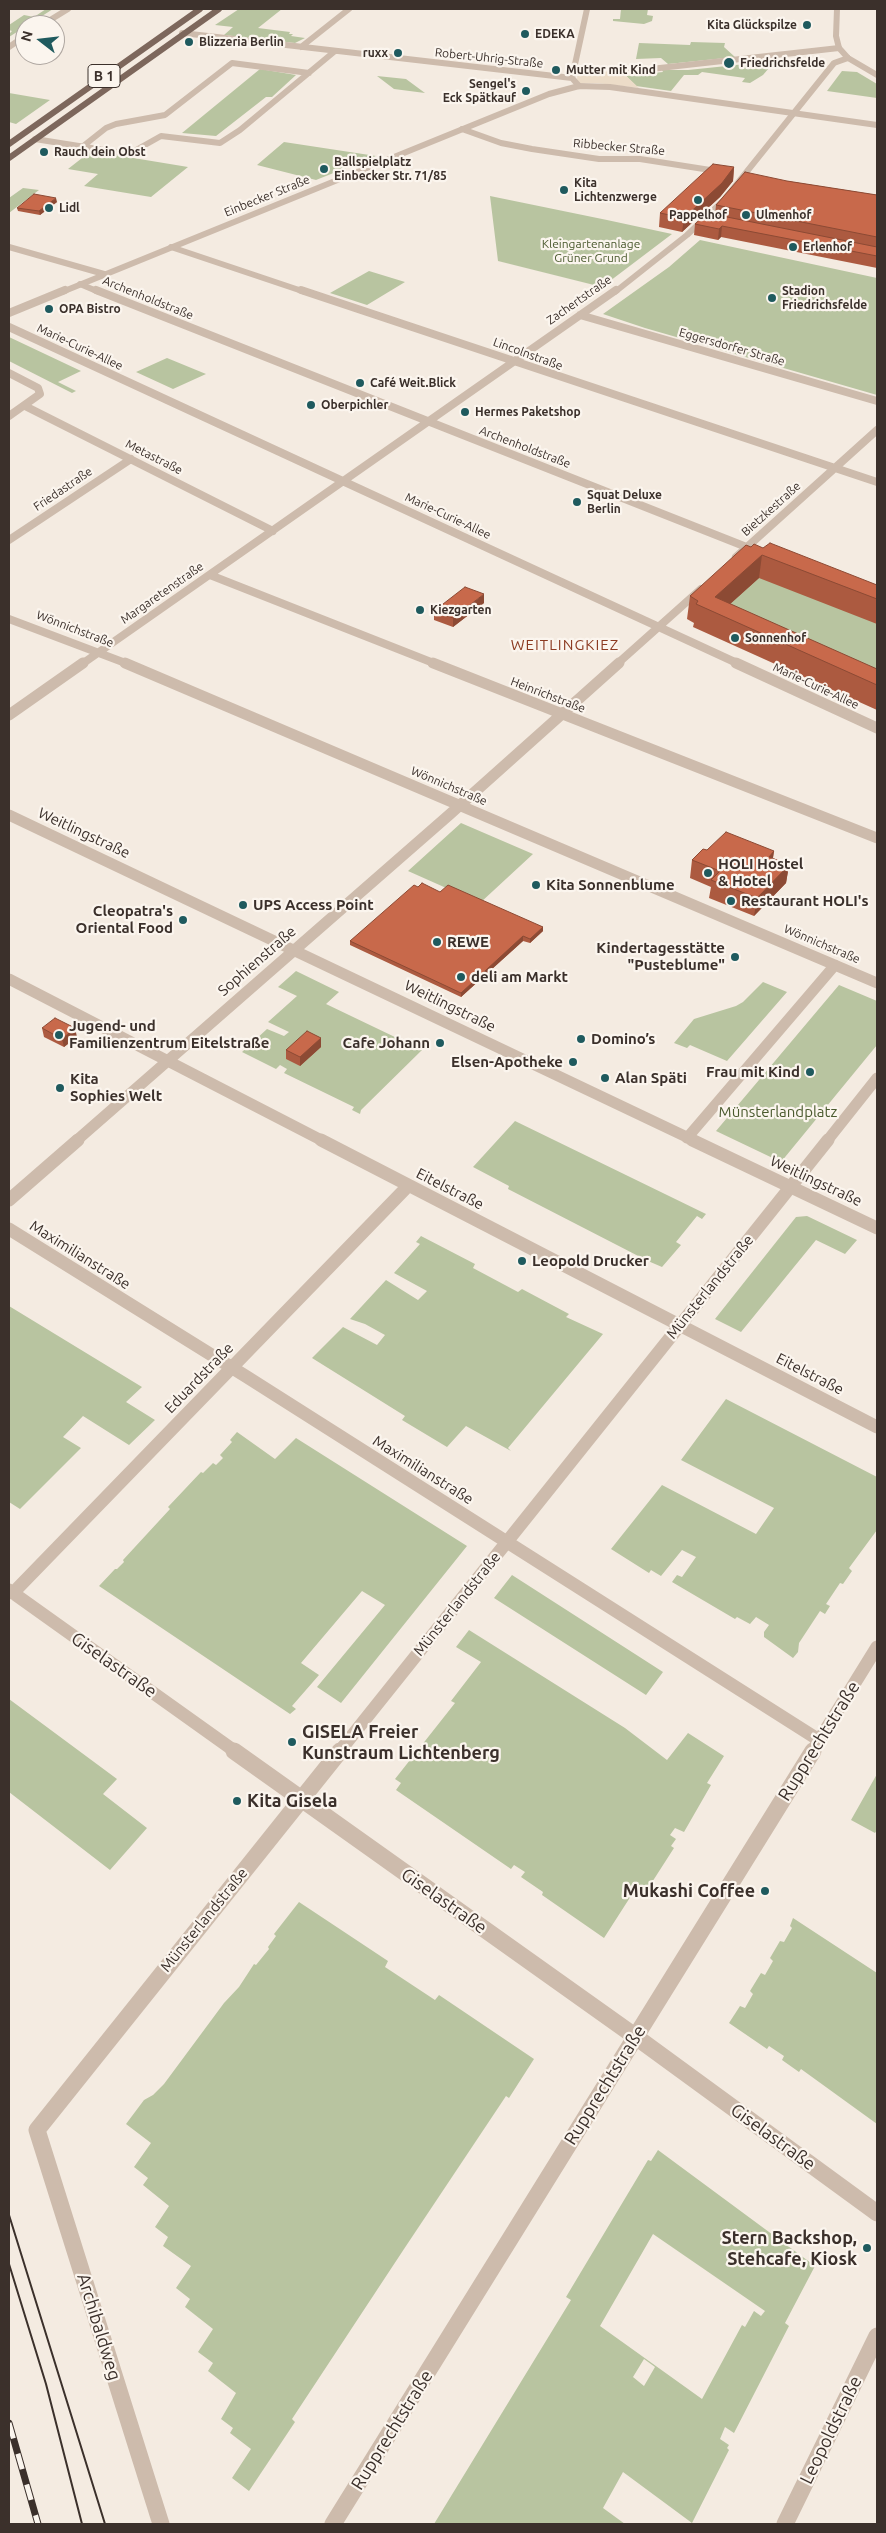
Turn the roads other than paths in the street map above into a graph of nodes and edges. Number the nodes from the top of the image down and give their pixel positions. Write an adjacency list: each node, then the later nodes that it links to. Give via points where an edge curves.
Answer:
1 (200, 9): 22 (main road, B 1)
2 (219, 9): 6 (main road, B 1)
3 (349, 9): 7 (street)
4 (587, 9): 16 (street)
5 (837, 9): 8 (street)
6 (182, 33): 7 (street, Robert-Uhrig-Straße); 21 (main road, B 1)
7 (301, 47): 9 (street, Robert-Uhrig-Straße)
8 (839, 48): 10 (street); 13 (street)
9 (335, 52): 14 (street); 16 (street, Robert-Uhrig-Straße)
10 (848, 58): 11 (street); 12 (street, Zachertstraße)
11 (855, 62): 12 (street); 15 (street)
12 (828, 69): 18 (street, Zachertstraße)
13 (624, 72)
14 (309, 73): 23 (street, via 232,63 165,115 116,124); 23 (street, via 220,143 161,136 129,154)
15 (877, 75)
16 (572, 78): 17 (street)
17 (579, 86): 18 (street, via 610,87); 20 (street, Einbecker Straße, via 549,94)
18 (794, 113): 19 (street); 25 (street, Zachertstraße)
19 (877, 126)
20 (462, 129): 25 (street, Ribbecker Straße, via 501,143 532,149 599,159 640,159); 29 (street, Einbecker Straße)
21 (35, 139): 23 (street); 24 (main road, B 1)
22 (9, 144)
23 (82, 147)
24 (9, 158)
25 (746, 177): 26 (street, Zachertstraße)
26 (706, 219): 27 (street); 33 (street, Zachertstraße, via 637,276)
27 (716, 221)
28 (9, 247): 30 (street)
29 (171, 247): 30 (street, Einbecker Straße); 35 (street, Lincolnstraße)
30 (104, 274): 31 (street, Einbecker Straße)
31 (80, 284): 32 (street, Einbecker Straße); 40 (street, Archenholdstraße)
32 (9, 313)
33 (580, 315): 35 (street, Zachertstraße); 37 (street, Eggersdorfer Straße)
34 (9, 327): 44 (street, Marie-Curie-Allee)
35 (514, 362): 40 (street, Zachertstraße); 43 (street, Lincolnstraße)
36 (9, 373): 38 (street, via 38,388 40,394)
37 (877, 400)
38 (25, 406): 39 (street); 42 (street, Metastraße)
39 (9, 416)
40 (428, 422): 44 (street, Zachertstraße); 49 (street, Archenholdstraße)
41 (877, 430): 43 (street, Bietzkestraße)
42 (131, 459): 47 (street, Metastraße); 48 (street, Friedastraße)
43 (835, 468): 45 (street, Lincolnstraße); 49 (street, Bietzkestraße)
44 (344, 482): 46 (street, Zachertstraße); 55 (street, Marie-Curie-Allee)
45 (877, 482)
46 (304, 508): 47 (street, Margaretenstraße)
47 (273, 531): 52 (street, Margaretenstraße)
48 (9, 540)
49 (747, 547): 50 (street, Archenholdstraße); 51 (street, Bietzkestraße)
50 (767, 555)
51 (729, 564)
52 (210, 575): 56 (street, Margaretenstraße); 57 (street, Heinrichstraße)
53 (706, 584): 55 (street)
54 (9, 619): 56 (street, Wönnichstraße)
55 (659, 627): 57 (street, Sophienstraße); 59 (street, Marie-Curie-Allee)
56 (99, 652): 58 (street, Margaretenstraße); 60 (street, Wönnichstraße)
57 (562, 713): 60 (street, Sophienstraße); 62 (street, Heinrichstraße)
58 (9, 715)
59 (877, 728)
60 (460, 805): 63 (street, Sophienstraße); 64 (street, Wönnichstraße)
61 (9, 815): 63 (street, Weitlingstraße)
62 (877, 838)
63 (294, 950): 67 (street, Sophienstraße); 69 (street, Weitlingstraße)
64 (835, 964): 66 (street, Wönnichstraße); 69 (street)
65 (9, 979): 67 (street, Eitelstraße)
66 (877, 983)
67 (166, 1061): 70 (street, Eitelstraße); 72 (street, Sophienstraße)
68 (877, 1078): 71 (street, Münsterlandstraße)
69 (688, 1138): 71 (street, Weitlingstraße)
70 (408, 1186): 75 (street, Eitelstraße); 76 (street, Eduardstraße)
71 (790, 1187): 73 (street, Weitlingstraße); 75 (street, Münsterlandstraße)
72 (9, 1200)
73 (877, 1228)
74 (9, 1230): 76 (street, Maximilianstraße)
75 (680, 1325): 77 (street, Eitelstraße); 78 (street, Münsterlandstraße)
76 (232, 1368): 78 (street, Maximilianstraße); 79 (street, Eduardstraße)
77 (877, 1427)
78 (507, 1542): 81 (street, Maximilianstraße); 82 (street, Münsterlandstraße)
79 (11, 1592): 82 (street, Giselastraße)
80 (877, 1647): 81 (street, Rupprechtstraße)
81 (819, 1740): 83 (street, Rupprechtstraße)
82 (301, 1799): 83 (street, Giselastraße); 84 (street, Münsterlandstraße)
83 (636, 2037): 85 (street, Giselastraße); 88 (street, Rupprechtstraße)
84 (37, 2130): 87 (street, Archibaldweg)
85 (877, 2213)
86 (877, 2336): 89 (street, Leopoldstraße)
87 (160, 2524)
88 (333, 2524)
89 (785, 2524)

